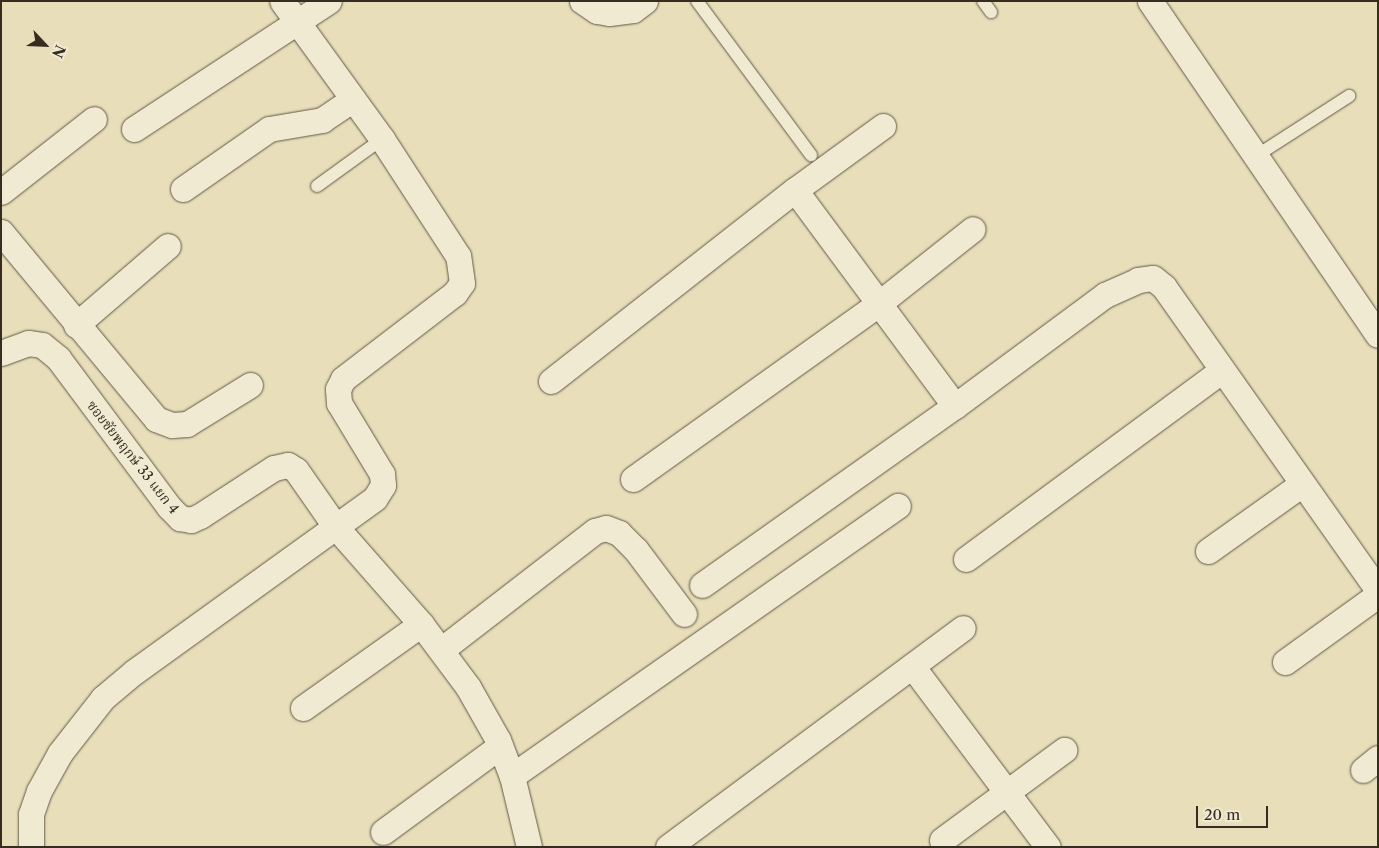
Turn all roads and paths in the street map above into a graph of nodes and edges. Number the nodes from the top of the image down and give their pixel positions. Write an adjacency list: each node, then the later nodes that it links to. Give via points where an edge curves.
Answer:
1 (282, 1): 9 (street)
2 (329, 1): 9 (street)
3 (582, 1): 4 (street, via 597,11 609,13 633,10)
4 (645, 1)
5 (697, 1): 16 (lane)
6 (984, 1): 8 (lane)
7 (1150, 1): 17 (street)
8 (991, 12)
9 (296, 21): 11 (street); 14 (street)
10 (1349, 96): 17 (lane)
11 (352, 98): 15 (street); 19 (street, via 322,120 269,129)
12 (94, 119): 21 (street)
13 (883, 126): 20 (street)
14 (134, 129)
15 (382, 139): 18 (lane); 36 (street, via 458,256 462,283 340,384 339,402 382,474 383,485 375,498)
16 (811, 155)
17 (1256, 156): 27 (street)
18 (317, 186)
19 (183, 189)
20 (795, 190): 25 (street); 30 (street)
21 (1, 192)
22 (973, 229): 25 (street)
23 (1, 232): 26 (street)
24 (168, 246): 26 (street)
25 (877, 305): 32 (street); 33 (street)
26 (76, 325): 31 (street, via 156,419 172,425 187,424)
27 (1378, 335)
28 (1, 353): 36 (street, ซอยชัยพฤกษ์ 33 แยก 4, via 28,343 42,345 58,358 180,518 191,520 200,516 274,468 288,465 296,470)
29 (1221, 371): 32 (street, via 1164,287 1153,278 1138,280 1105,295); 34 (street); 38 (street)
30 (551, 381)
31 (250, 385)
32 (955, 406): 39 (street)
33 (633, 479)
34 (1302, 484): 37 (street); 40 (street)
35 (898, 506): 51 (street)
36 (335, 526): 43 (street); 56 (street, via 103,698 60,753 39,790 31,814)
37 (1208, 551)
38 (966, 559)
39 (702, 585)
40 (1378, 590)
41 (1378, 595): 46 (street)
42 (684, 614): 45 (street, via 636,550 619,532 606,528 595,531)
43 (421, 624): 45 (street); 48 (street)
44 (963, 628): 47 (street)
45 (441, 650): 49 (street, via 468,687)
46 (1285, 662)
47 (912, 666): 52 (street); 57 (street)
48 (303, 708)
49 (500, 746): 51 (street); 53 (street)
50 (1064, 750): 52 (street)
51 (512, 776): 55 (street)
52 (1008, 793): 54 (street); 58 (street)
53 (383, 832)
54 (942, 840)
55 (524, 844)
56 (31, 847)
57 (668, 847)
58 (1048, 847)

